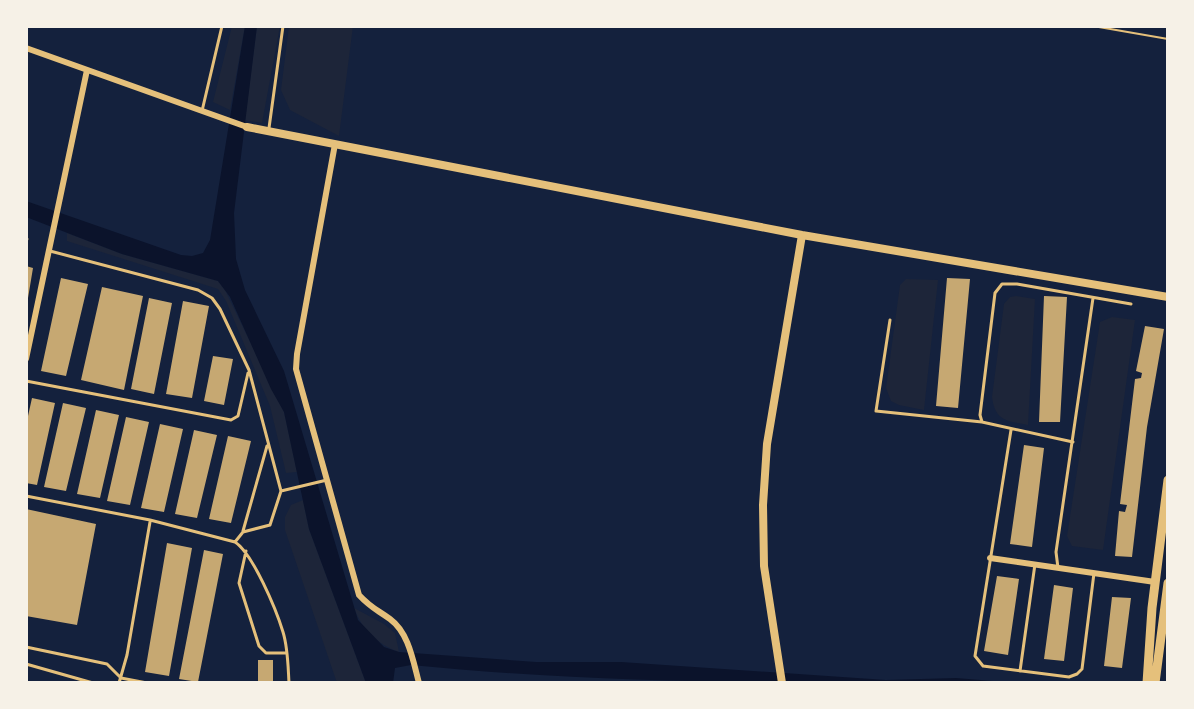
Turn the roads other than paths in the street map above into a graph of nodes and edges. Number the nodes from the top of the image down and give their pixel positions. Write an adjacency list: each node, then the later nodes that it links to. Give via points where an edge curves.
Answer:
1 (222, 26): 5 (lane)
2 (283, 26): 7 (lane)
3 (26, 48): 4 (street)
4 (87, 70): 5 (street); 10 (street)
5 (202, 111): 6 (street)
6 (247, 127): 7 (street)
7 (268, 132): 8 (street)
8 (335, 144): 9 (street); 22 (street, via 297,354 299,383)
9 (802, 235): 11 (street); 41 (street, via 767,444 763,505 764,566)
10 (50, 251): 15 (street); 16 (lane, via 212,298)
11 (1168, 297)
12 (1093, 298): 13 (lane); 18 (lane, via 1002,284 995,293); 21 (lane)
13 (1131, 304)
14 (890, 320): 18 (lane, via 876,411)
15 (26, 359)
16 (249, 370): 17 (lane, via 238,416 231,420); 20 (lane)
17 (26, 381)
18 (982, 422): 19 (lane)
19 (1011, 430): 21 (lane); 31 (lane)
20 (268, 442): 24 (lane); 28 (lane)
21 (1073, 442): 33 (lane)
22 (327, 480): 24 (lane); 42 (street, via 359,595 402,631)
23 (1168, 480): 25 (main road)
24 (281, 491): 28 (lane, via 270,525)
25 (1166, 493): 35 (main road)
26 (26, 496): 27 (lane)
27 (150, 520): 29 (lane); 43 (lane)
28 (243, 532): 29 (lane)
29 (235, 542): 30 (lane)
30 (246, 551): 38 (lane, via 283,630); 38 (lane, via 239,583 259,646 266,653)
31 (990, 558): 32 (street); 40 (lane, via 975,656 983,666)
32 (1035, 564): 33 (street); 40 (lane)
33 (1058, 568): 34 (street)
34 (1094, 573): 35 (street); 40 (lane, via 1082,669 1069,677)
35 (1155, 582): 47 (main road)
36 (1168, 583): 48 (main road)
37 (26, 647): 43 (lane, via 107,664)
38 (287, 653): 46 (lane)
39 (26, 664): 44 (lane)
40 (1020, 671)
41 (781, 678)
42 (418, 680)
43 (120, 681): 45 (lane)
44 (93, 683)
45 (147, 683)
46 (289, 683)
47 (1147, 683)
48 (1155, 683)

